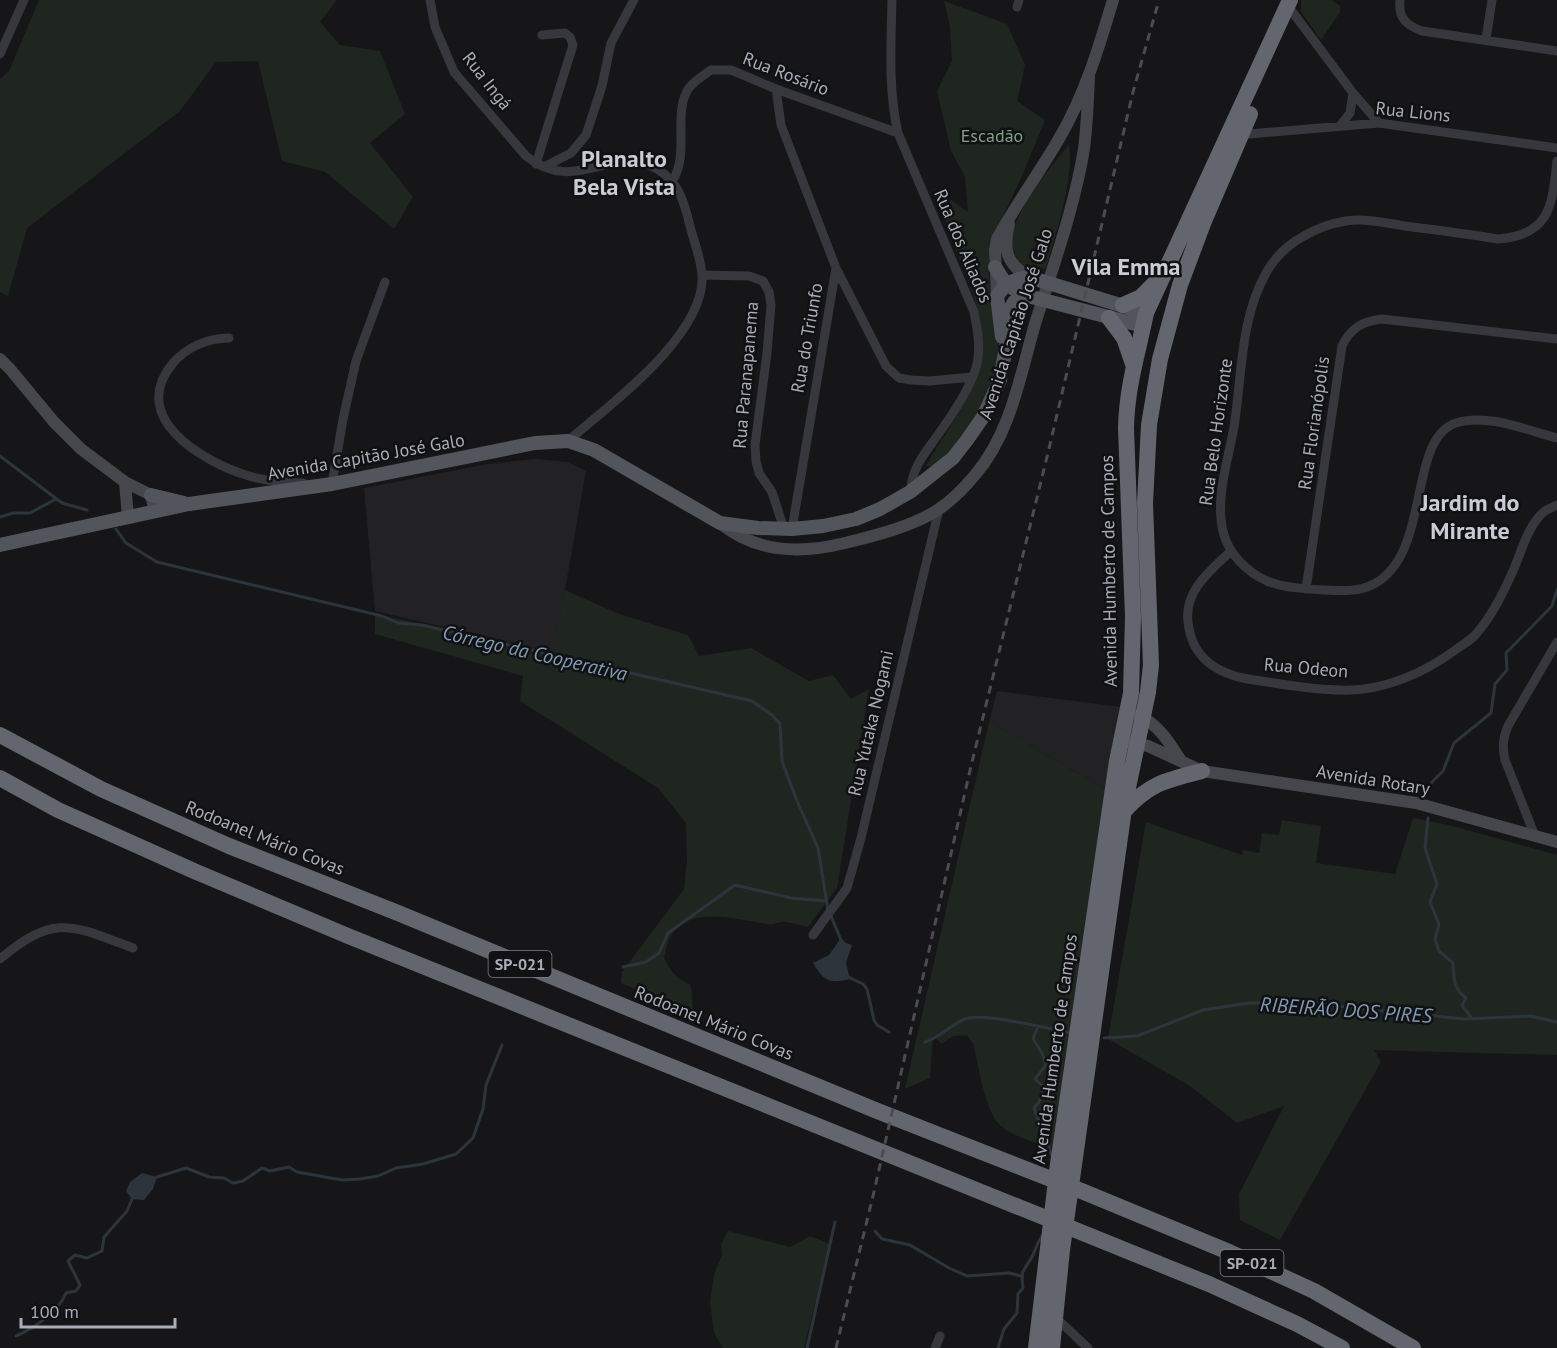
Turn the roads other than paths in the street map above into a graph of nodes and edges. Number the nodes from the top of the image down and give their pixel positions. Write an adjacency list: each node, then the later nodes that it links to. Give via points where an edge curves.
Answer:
1 (24, 0): 12 (street)
2 (430, 0): 22 (street, Rua Ingá, via 435,27 454,72 526,156)
3 (634, 0): 22 (street, via 610,43 602,86 586,135 571,153)
4 (892, 0): 18 (street, Rua dos Aliados, via 891,88)
5 (1113, 0): 13 (street, Avenida Capitão José Galo)
6 (1400, 0): 10 (street, via 1402,20 1411,27)
7 (1492, 0): 10 (street)
8 (1292, 5): 15 (street); 19 (highway, Avenida Humberto de Campos)
9 (542, 35): 22 (street, via 565,33 573,45)
10 (1486, 39): 11 (street)
11 (1557, 51)
12 (0, 54)
13 (1089, 76): 24 (street, Avenida Capitão José Galo, via 1061,136); 55 (street, Avenida Capitão José Galo, via 1084,148 1076,187 1019,388 991,452 975,475)
14 (776, 89): 18 (street, Rua Rosário); 23 (street, Rua Rosário, via 731,70 711,70 698,79 683,101 681,158); 26 (street, Rua do Triunfo, via 781,125)
15 (1353, 93): 16 (street); 17 (street, via 1350,113)
16 (1379, 123): 17 (street, Rua Lions); 20 (street, Rua Lions)
17 (1340, 126): 19 (street, Rua Lions)
18 (898, 133): 44 (street, Rua dos Aliados, via 974,312 979,337)
19 (1235, 135): 27 (highway, Avenida Humberto de Campos); 35 (highway, Avenida Humberto de Campos)
20 (1557, 148)
21 (1557, 161): 61 (street, Rua Belo Horizonte, via 1546,216 1531,231 1516,237 1498,239 1373,221 1346,221 1306,234 1275,258 1249,318 1223,487 1221,516)
22 (540, 165): 23 (street, via 570,172 631,161 648,164)
23 (673, 180): 28 (street, via 685,204)
24 (1011, 217): 25 (street, Avenida Capitão José Galo, via 997,239); 29 (street, via 1009,260)
25 (995, 267): 31 (main road); 32 (street, Avenida Capitão José Galo)
26 (836, 268): 44 (street, via 886,366 899,378 930,381); 59 (street, Rua do Triunfo)
27 (1164, 273): 34 (highway, via 1141,297); 37 (highway, Avenida Humberto de Campos)
28 (702, 275): 48 (street, via 700,296 690,318 664,356); 59 (street, Rua Paranapanema, via 749,276 763,281 769,292 767,354 755,445 759,473)
29 (1031, 278): 31 (main road); 34 (main road)
30 (385, 282): 50 (street, via 356,361)
31 (1006, 284): 32 (main road); 33 (main road)
32 (997, 296): 42 (main road)
33 (1028, 297): 36 (main road); 42 (main road, via 1011,307)
34 (1123, 305): 37 (main road)
35 (1173, 310): 37 (highway); 41 (highway, Avenida Humberto de Campos)
36 (1103, 316): 37 (main road); 43 (highway, via 1124,338)
37 (1146, 321): 41 (highway); 43 (highway, Avenida Humberto de Campos)
38 (229, 338): 50 (street, via 202,342 166,371 159,388 163,419 191,447 212,461 250,477)
39 (1557, 339): 62 (street, Rua Florianópolis, via 1382,319 1356,327 1341,346)
40 (0, 359): 49 (street, via 81,449)
41 (1160, 359): 46 (highway, Avenida Humberto de Campos)
42 (1004, 360): 51 (main road, Avenida Capitão José Galo, via 991,402 967,440 953,458)
43 (1133, 364): 45 (highway, Avenida Humberto de Campos)
44 (972, 377): 51 (street, Rua dos Aliados, via 915,467)
45 (1126, 400): 46 (highway, via 1132,422); 64 (highway, Avenida Humberto de Campos, via 1133,645)
46 (1149, 425): 65 (highway, Avenida Humberto de Campos, via 1145,503 1151,665)
47 (1557, 438): 62 (street, Rua Belo Horizonte, via 1495,422 1453,423 1439,434 1428,455 1409,538 1388,573 1359,589)
48 (568, 441): 50 (main road, Avenida Capitão José Galo, via 535,442); 58 (main road, Avenida Capitão José Galo, via 594,450)
49 (125, 482): 52 (street); 57 (street)
50 (332, 482): 53 (main road, Avenida Capitão José Galo)
51 (910, 492): 59 (main road, Avenida Capitão José Galo, via 856,519)
52 (151, 495): 53 (main road); 56 (street)
53 (189, 504): 56 (main road, Avenida Capitão José Galo)
54 (1557, 505): 61 (street, Rua Odeon, via 1545,511 1534,524 1501,595 1475,636 1440,662 1401,680 1370,688 1342,691 1244,678 1213,667 1198,653 1189,635 1190,601 1200,581)
55 (939, 509): 58 (street, Avenida Capitão José Galo, via 882,534 802,549 754,543 734,535); 74 (street, Rua Yutaka Nogami, via 847,888)
56 (155, 511): 57 (main road, Avenida Capitão José Galo)
57 (128, 517): 60 (main road, Avenida Capitão José Galo)
58 (720, 523): 59 (main road, Avenida Capitão José Galo)
59 (788, 529)
60 (0, 545)
61 (1231, 551): 62 (street, Rua Belo Horizonte, via 1267,581)
62 (1306, 589)
63 (1557, 642): 72 (street, via 1503,738 1505,760)
64 (1128, 710): 65 (street); 67 (highway, Avenida Humberto de Campos)
65 (1144, 718): 67 (highway, Avenida Humberto de Campos); 68 (street, via 1155,725)
66 (0, 735): 85 (highway, Rodoanel Mário Covas / SP-021, via 101,789 229,846 1229,1252 1314,1291)
67 (1129, 743): 68 (street, Avenida Rotary, via 1148,746); 71 (highway, Avenida Humberto de Campos); 77 (highway, Avenida Humberto de Campos, via 1058,1164)
68 (1181, 762): 69 (street, Avenida Rotary)
69 (1202, 771): 71 (highway, via 1165,781 1139,795); 72 (street, Avenida Rotary, via 1416,803)
70 (0, 778): 84 (highway, SP-021, via 58,810 194,871 1209,1284)
71 (1124, 811): 78 (highway, Avenida Humberto de Campos)
72 (1535, 836): 73 (street, Avenida Rotary)
73 (1557, 842)
74 (813, 935)
75 (133, 948): 76 (street, via 71,927 54,928 37,933)
76 (0, 959)
77 (1041, 1305): 78 (street); 81 (highway, Avenida Humberto de Campos)
78 (1056, 1317): 82 (highway, Avenida Humberto de Campos); 83 (street)
79 (940, 1336): 80 (street)
80 (935, 1348)
81 (1036, 1348)
82 (1052, 1348)
83 (1088, 1348)
84 (1342, 1348)
85 (1413, 1348)

